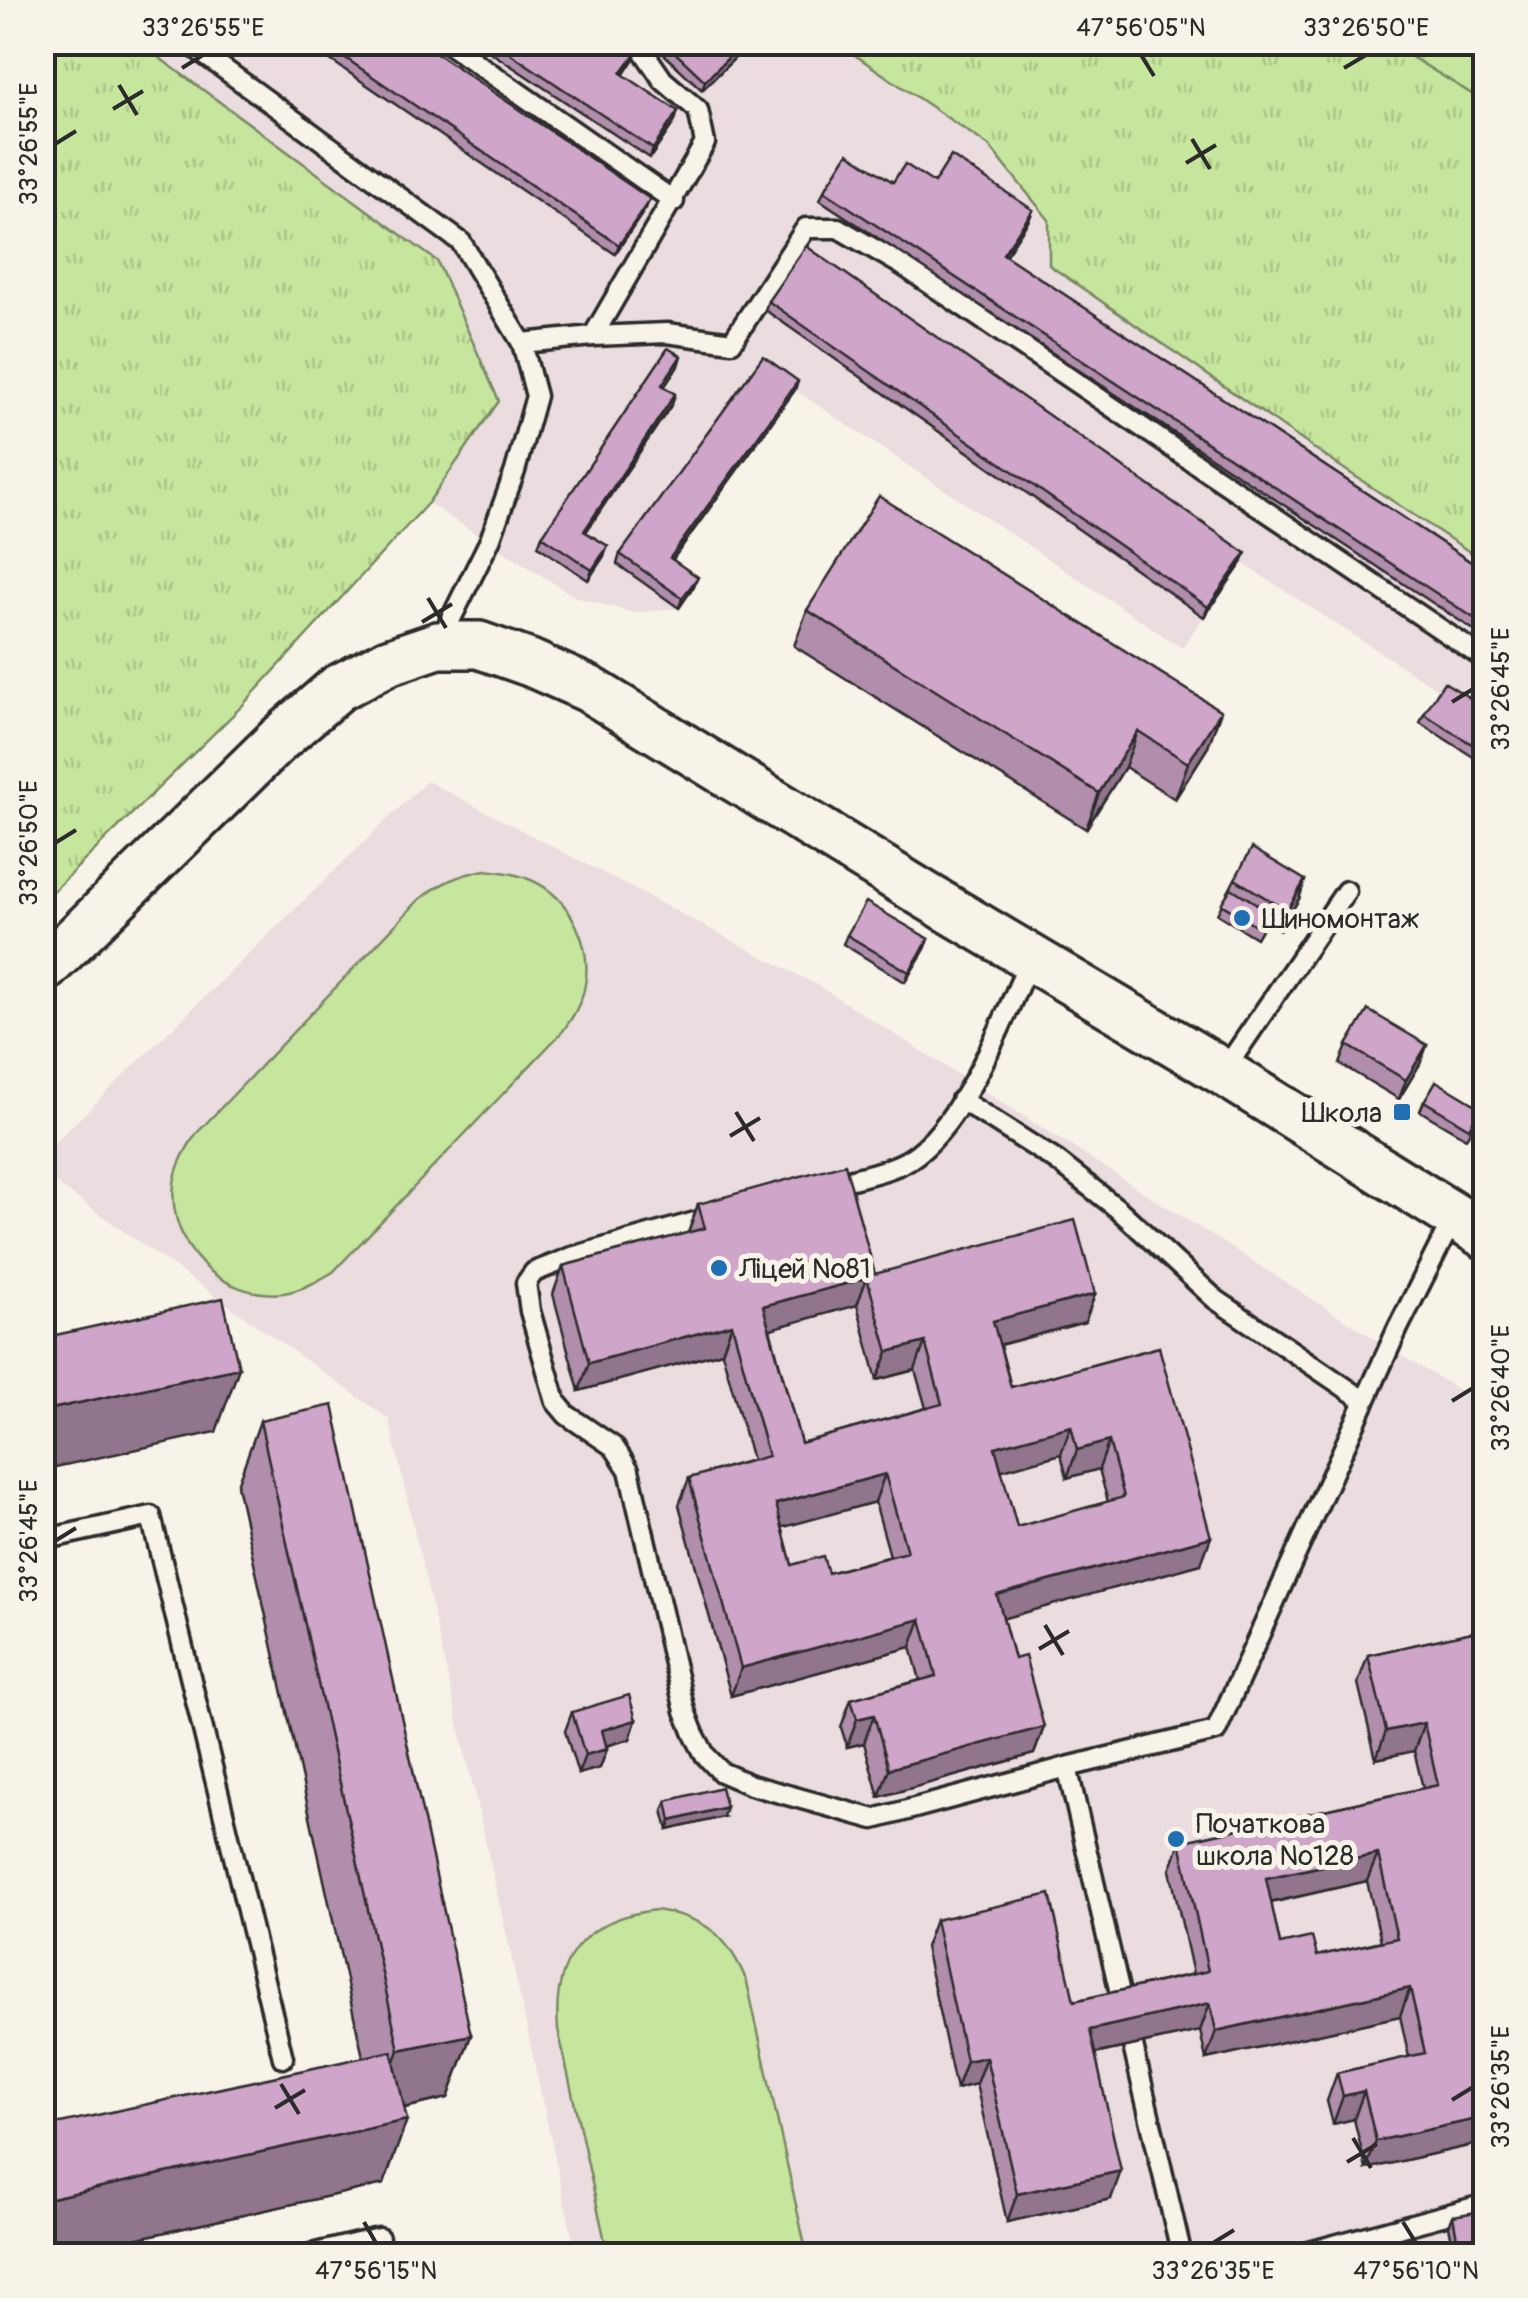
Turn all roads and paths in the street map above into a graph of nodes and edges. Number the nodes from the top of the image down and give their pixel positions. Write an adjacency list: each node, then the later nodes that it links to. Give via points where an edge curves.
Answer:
1 (187, 42): 6 (lane, via 461,242)
2 (446, 42): 4 (lane)
3 (637, 42): 4 (lane, via 663,80 698,110 705,143)
4 (674, 201): 5 (lane)
5 (593, 336): 6 (lane); 8 (lane, via 667,334 732,342 806,228 838,228)
6 (522, 342): 7 (lane, via 536,396 490,540)
7 (438, 646): 10 (street, via 480,645 589,689); 11 (street, via 338,688)
8 (1486, 660)
9 (1346, 891): 12 (lane)
10 (1031, 958): 12 (street); 13 (lane)
11 (42, 971)
12 (1223, 1072): 16 (street)
13 (961, 1100): 14 (lane, via 946,1126 906,1162); 17 (lane, via 1057,1161 1215,1299)
14 (815, 1189)
15 (722, 1215): 19 (lane, via 572,1257 534,1272 526,1283 556,1402 614,1448 630,1470 685,1711 704,1755 721,1772 751,1785 874,1819)
16 (1470, 1226): 17 (lane, via 1398,1328)
17 (1365, 1401): 19 (lane, via 1216,1731)
18 (42, 1540): 22 (lane, via 150,1516)
19 (1067, 1767): 20 (lane)
20 (1126, 2014)
21 (1133, 2046): 26 (lane)
22 (283, 2058)
23 (1486, 2204): 27 (lane)
24 (380, 2238): 25 (lane)
25 (302, 2256)
26 (1182, 2256)
27 (1294, 2256)

